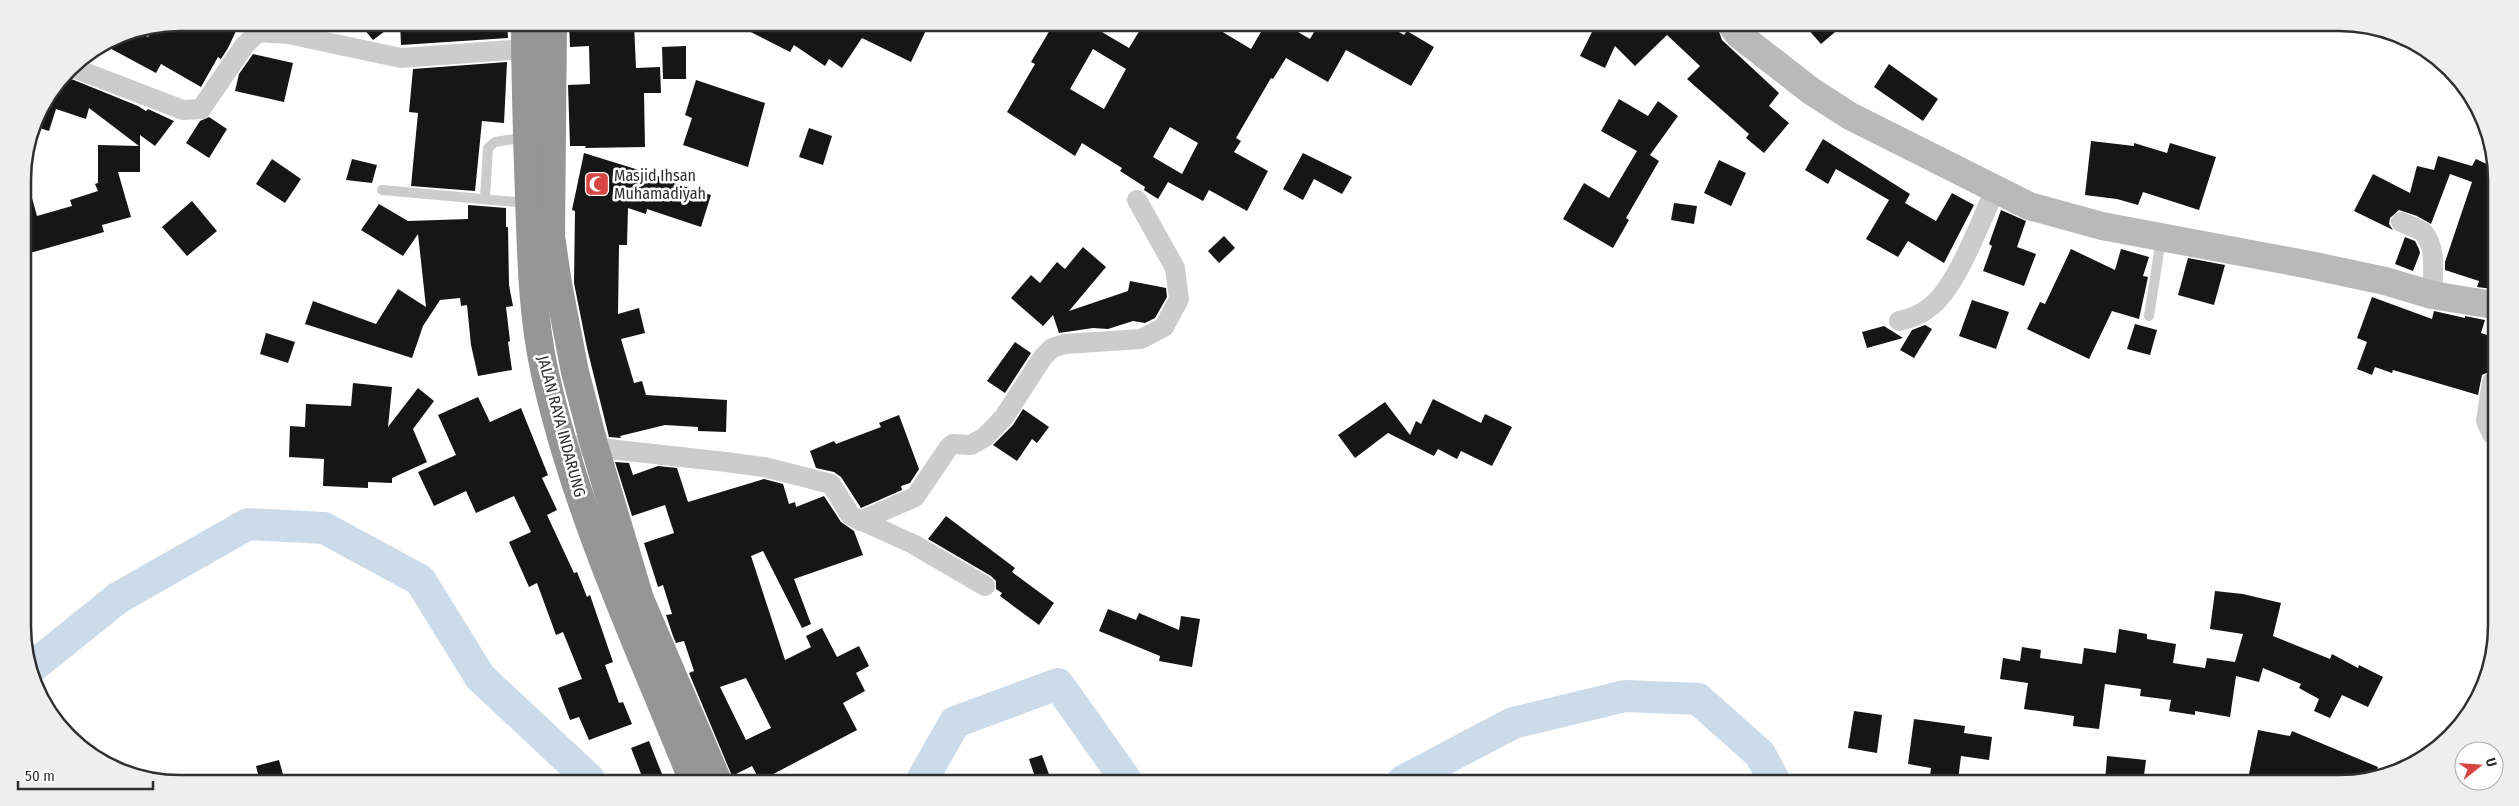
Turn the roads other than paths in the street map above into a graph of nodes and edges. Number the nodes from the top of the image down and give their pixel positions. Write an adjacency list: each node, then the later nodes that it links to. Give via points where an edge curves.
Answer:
1 (250, 31): 6 (street, via 244,46 201,109 182,110)
2 (272, 31): 5 (street, via 401,58)
3 (553, 31): 22 (highway, JALAN RAYA INDARUNG, via 551,236 575,372)
4 (1736, 31): 9 (street, via 1811,91 1850,116)
5 (525, 36): 7 (highway, JALAN RAYA INDARUNG)
6 (80, 70)
7 (527, 137): 10 (lane, via 495,142 488,148); 12 (highway, JALAN RAYA INDARUNG)
8 (382, 190): 10 (lane)
9 (1995, 190): 14 (street, via 2029,206); 18 (street, via 1948,289 1919,315)
10 (485, 198): 12 (lane)
11 (1137, 200): 23 (street, via 1175,268 1179,300 1164,327 1141,339 1065,344 1052,348 1004,417 985,438 971,445 949,446 915,497)
12 (529, 203): 21 (highway, JALAN RAYA INDARUNG, via 531,272 544,368)
13 (2401, 222): 15 (street, via 2423,232 2429,242)
14 (2161, 238): 15 (street, via 2310,265); 17 (lane)
15 (2432, 295): 16 (street)
16 (2488, 305)
17 (2149, 316)
18 (1899, 321)
19 (2488, 408): 20 (street)
20 (2488, 425)
21 (564, 444): 22 (street); 25 (highway, JALAN RAYA INDARUNG, via 618,603)
22 (595, 448): 23 (street, via 754,466 831,484 845,510); 26 (highway, JALAN RAYA INDARUNG, via 640,599)
23 (860, 521): 24 (street, via 912,544)
24 (985, 586)
25 (690, 775)
26 (716, 775)

